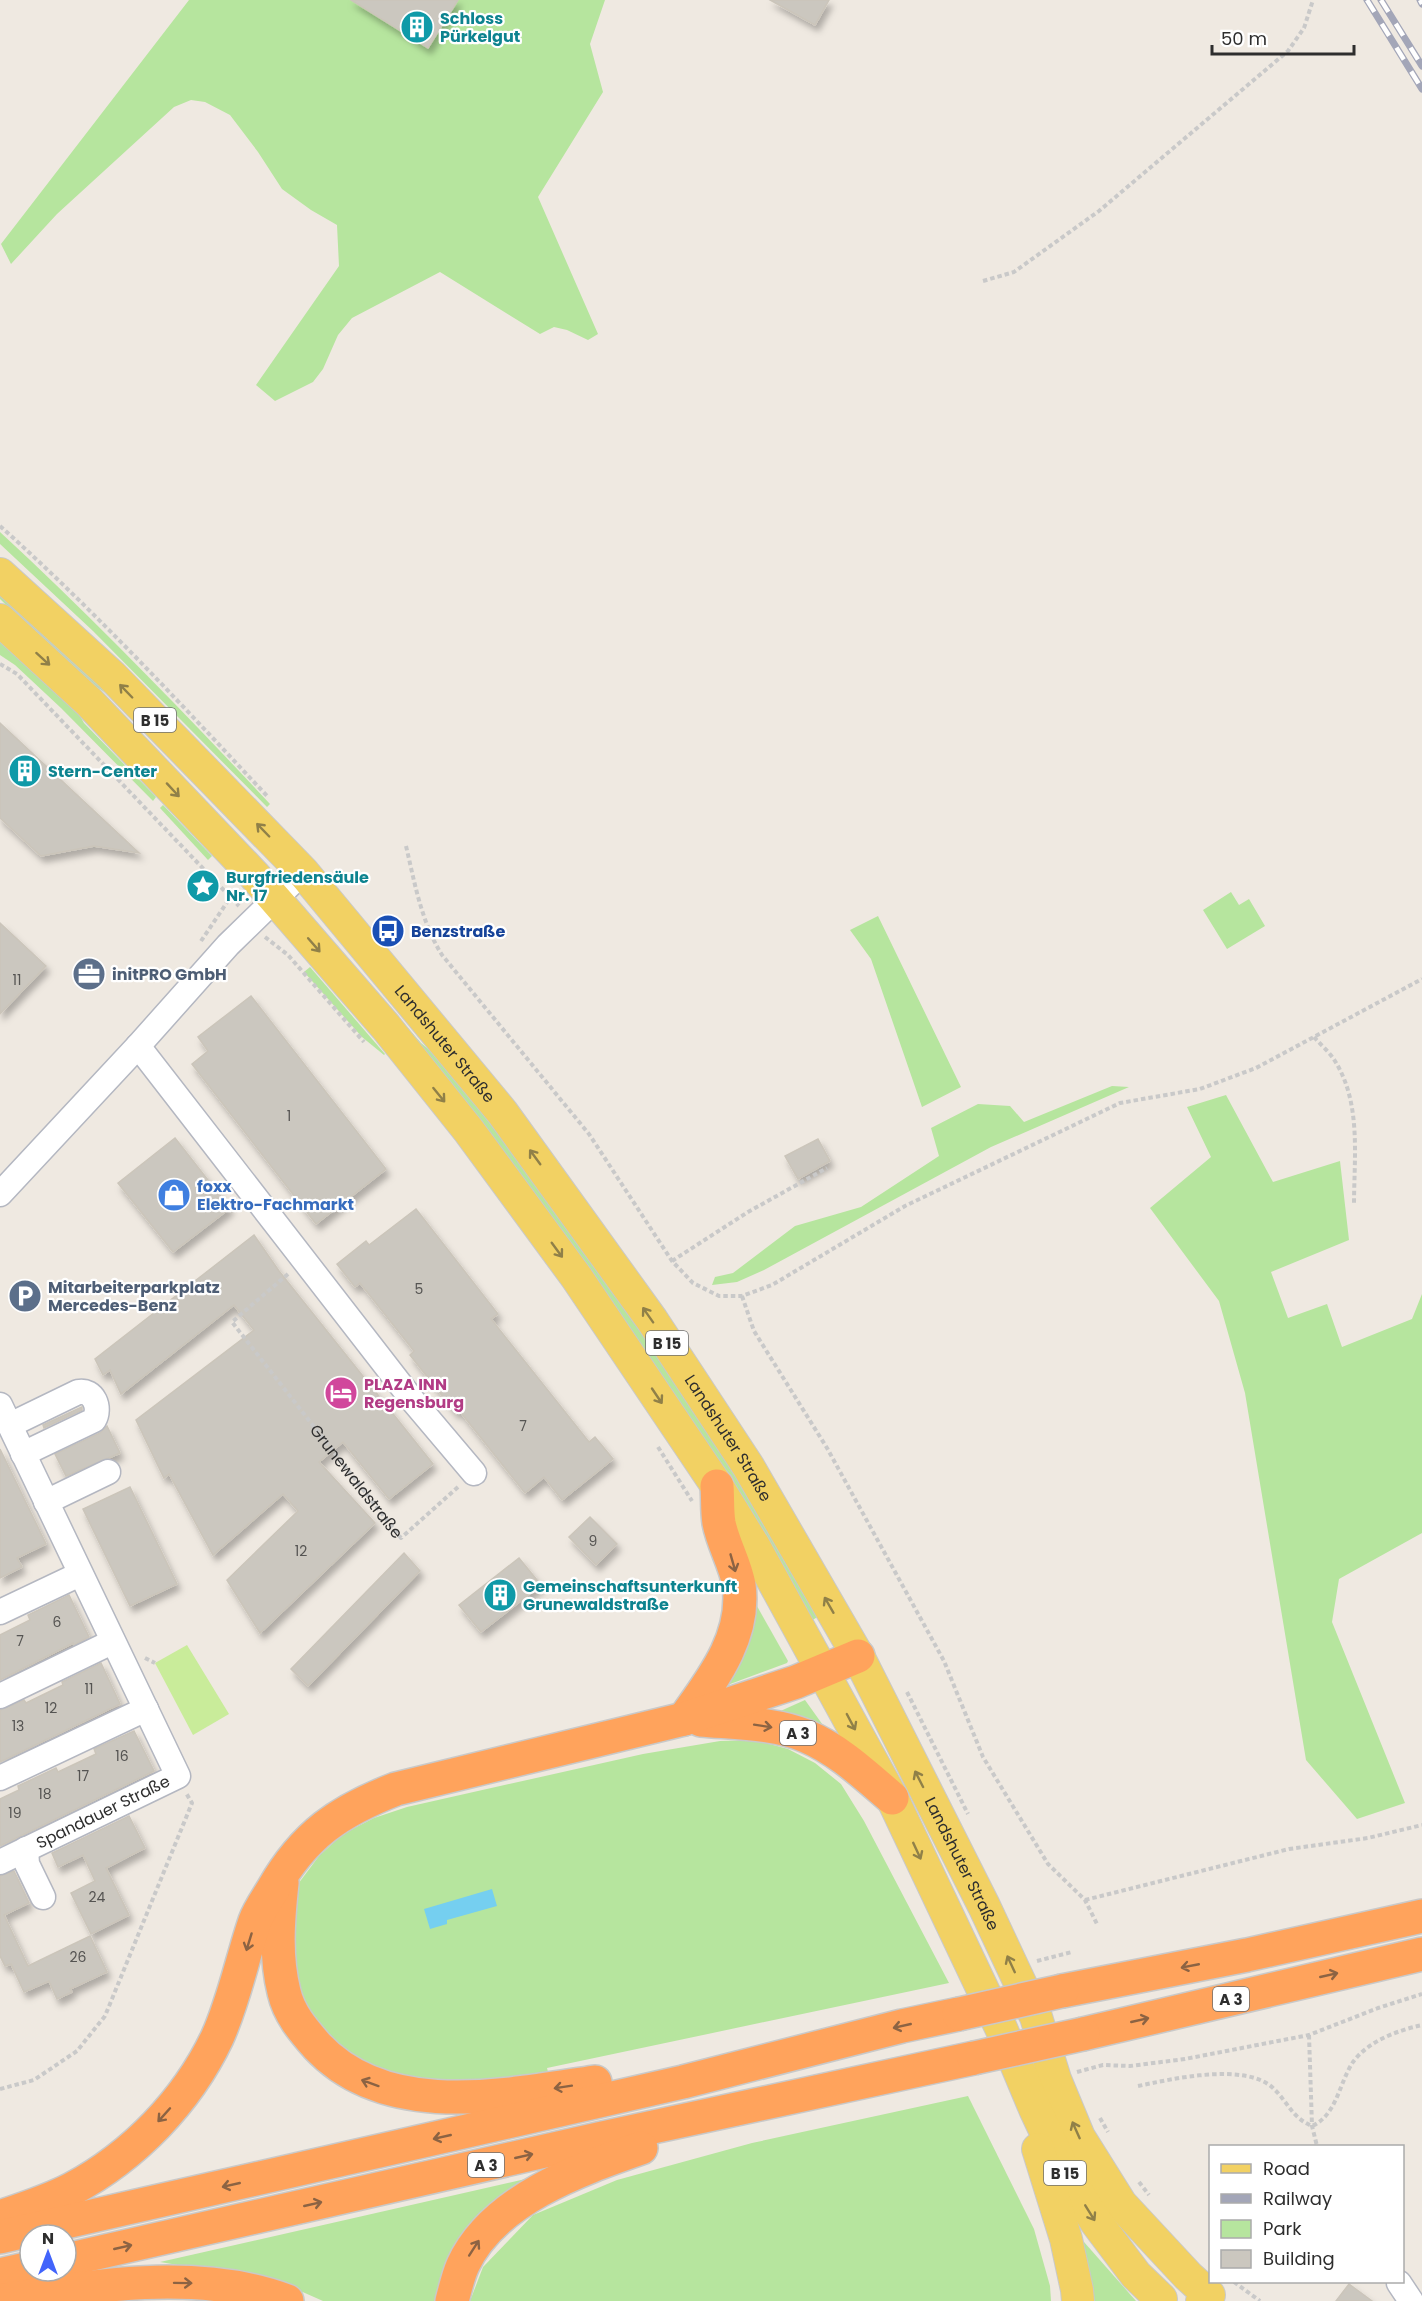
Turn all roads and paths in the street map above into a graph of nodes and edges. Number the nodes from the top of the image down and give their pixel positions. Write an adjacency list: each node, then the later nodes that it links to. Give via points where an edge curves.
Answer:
1 (1313, 0): 2 (path, via 1304,28 1288,51 1099,211 1014,272)
2 (983, 281)
3 (0, 526): 7 (path, via 188,711)
4 (0, 574): 9 (main road, Landshuter Straße / B 15, one-way to 4, via 112,676)
5 (0, 620): 10 (main road, Landshuter Straße / B 15, one-way to 10, via 89,702)
6 (0, 664): 11 (path, via 17,674 231,896)
7 (272, 802)
8 (406, 846): 20 (path, via 420,909 442,955 589,1134)
9 (303, 872): 10 (street); 32 (main road, Landshuter Straße / B 15, one-way to 9, via 748,1466 652,1320 502,1112)
10 (275, 901): 11 (street); 27 (main road, Landshuter Straße / B 15, one-way to 27, via 386,1027 469,1131 577,1278)
11 (253, 924): 14 (street, via 228,945); 15 (path, via 288,955)
12 (1422, 979): 13 (path)
13 (1314, 1037): 18 (path, via 1332,1057 1350,1096 1354,1120); 21 (path, via 1256,1068 1200,1089 1120,1103 905,1206 772,1285)
14 (138, 1046): 17 (street); 19 (street)
15 (369, 1047)
16 (827, 1168): 20 (path)
17 (0, 1194)
18 (1354, 1205)
19 (305, 1260): 26 (street); 26 (path, Grunewaldstraße, via 232,1322 401,1538)
20 (672, 1261): 21 (path, via 693,1283 720,1296)
21 (742, 1296): 45 (path, via 754,1331 827,1448 944,1660 983,1757 1048,1864)
22 (4, 1415): 24 (street, Spandauer Straße); 24 (street, via 85,1390 91,1394 98,1413 94,1420)
23 (652, 1437): 27 (path)
24 (23, 1454): 28 (street, Spandauer Straße)
25 (108, 1472): 28 (street)
26 (474, 1473)
27 (706, 1496): 33 (main road, Landshuter Straße / B 15, via 754,1546); 36 (highway, one-way to 36, via 733,1560 739,1610 730,1647)
28 (46, 1502): 29 (street, Spandauer Straße)
29 (80, 1574): 30 (street); 31 (street, Spandauer Straße)
30 (0, 1611)
31 (112, 1642): 34 (street); 35 (street, Spandauer Straße)
32 (858, 1656): 33 (highway, A 3); 67 (main road, Landshuter Straße, one-way to 32, via 1121,2204 1079,2137 1055,2079 1036,2017)
33 (823, 1670): 36 (highway, A 3); 39 (main road, Landshuter Straße / B 15, one-way to 39)
34 (0, 1696)
35 (146, 1709): 37 (street, Spandauer Straße); 38 (street)
36 (684, 1719): 39 (highway, A 3, one-way to 39, via 761,1725 804,1734 846,1758); 43 (highway, A 3, via 396,1788 359,1803 332,1821 307,1841)
37 (178, 1776): 41 (street, Spandauer Straße); 59 (path, via 192,1803 105,2016 77,2051 34,2080)
38 (0, 1778)
39 (892, 1798): 53 (main road, Landshuter Straße / B 15, one-way to 53)
40 (1422, 1825): 45 (path, via 1368,1838 1290,1849)
41 (26, 1849): 42 (street, Spandauer Straße); 44 (street, Spandauer Straße, via 27,1864)
42 (0, 1862)
43 (283, 1871): 57 (highway, A 3, one-way to 43, via 634,2076 502,2096 454,2097 406,2094 365,2081 331,2061 299,2026 284,1995 278,1927); 62 (highway, A 3, one-way to 62, via 256,1918 218,2037 173,2106 114,2163 72,2189)
44 (43, 1897)
45 (1085, 1900): 47 (path)
46 (1422, 1916): 57 (highway, A 3, one-way to 57, bridge, via 902,2026)
47 (1098, 1926)
48 (1072, 1952): 50 (path)
49 (1422, 1954): 56 (highway, A 3, one-way to 49, bridge)
50 (1033, 1962)
51 (1422, 1994): 54 (path)
52 (1422, 2025): 60 (path, via 1377,2041 1354,2060 1330,2112 1323,2122)
53 (1001, 2028): 68 (main road, Landshuter Straße / B 15, one-way to 68, via 1064,2171 1096,2222 1136,2275); 72 (main road, B 15, via 1014,2084 1066,2239)
54 (1309, 2035): 55 (path, via 1185,2058 1130,2066 1103,2065); 60 (path)
55 (1077, 2072)
56 (906, 2074): 64 (highway, A 3, one-way to 56, via 602,2138); 71 (highway, A 3, one-way to 56, via 463,2265 481,2237 510,2210 543,2188 646,2146 882,2094)
57 (683, 2082): 63 (highway, A 3, one-way to 63)
58 (1138, 2086): 60 (path, via 1218,2073 1254,2078 1272,2087 1300,2121)
59 (0, 2089)
60 (1312, 2126): 61 (path)
61 (1317, 2145)
62 (0, 2217)
63 (0, 2237)
64 (78, 2257)
65 (18, 2271): 66 (highway)
66 (0, 2275)
67 (1210, 2291): 68 (main road); 73 (path)
68 (1161, 2300)
69 (0, 2301): 70 (highway, one-way to 70, via 134,2284 186,2282 266,2293)
70 (287, 2301)
71 (452, 2301)
72 (1077, 2301)
73 (1260, 2301)

